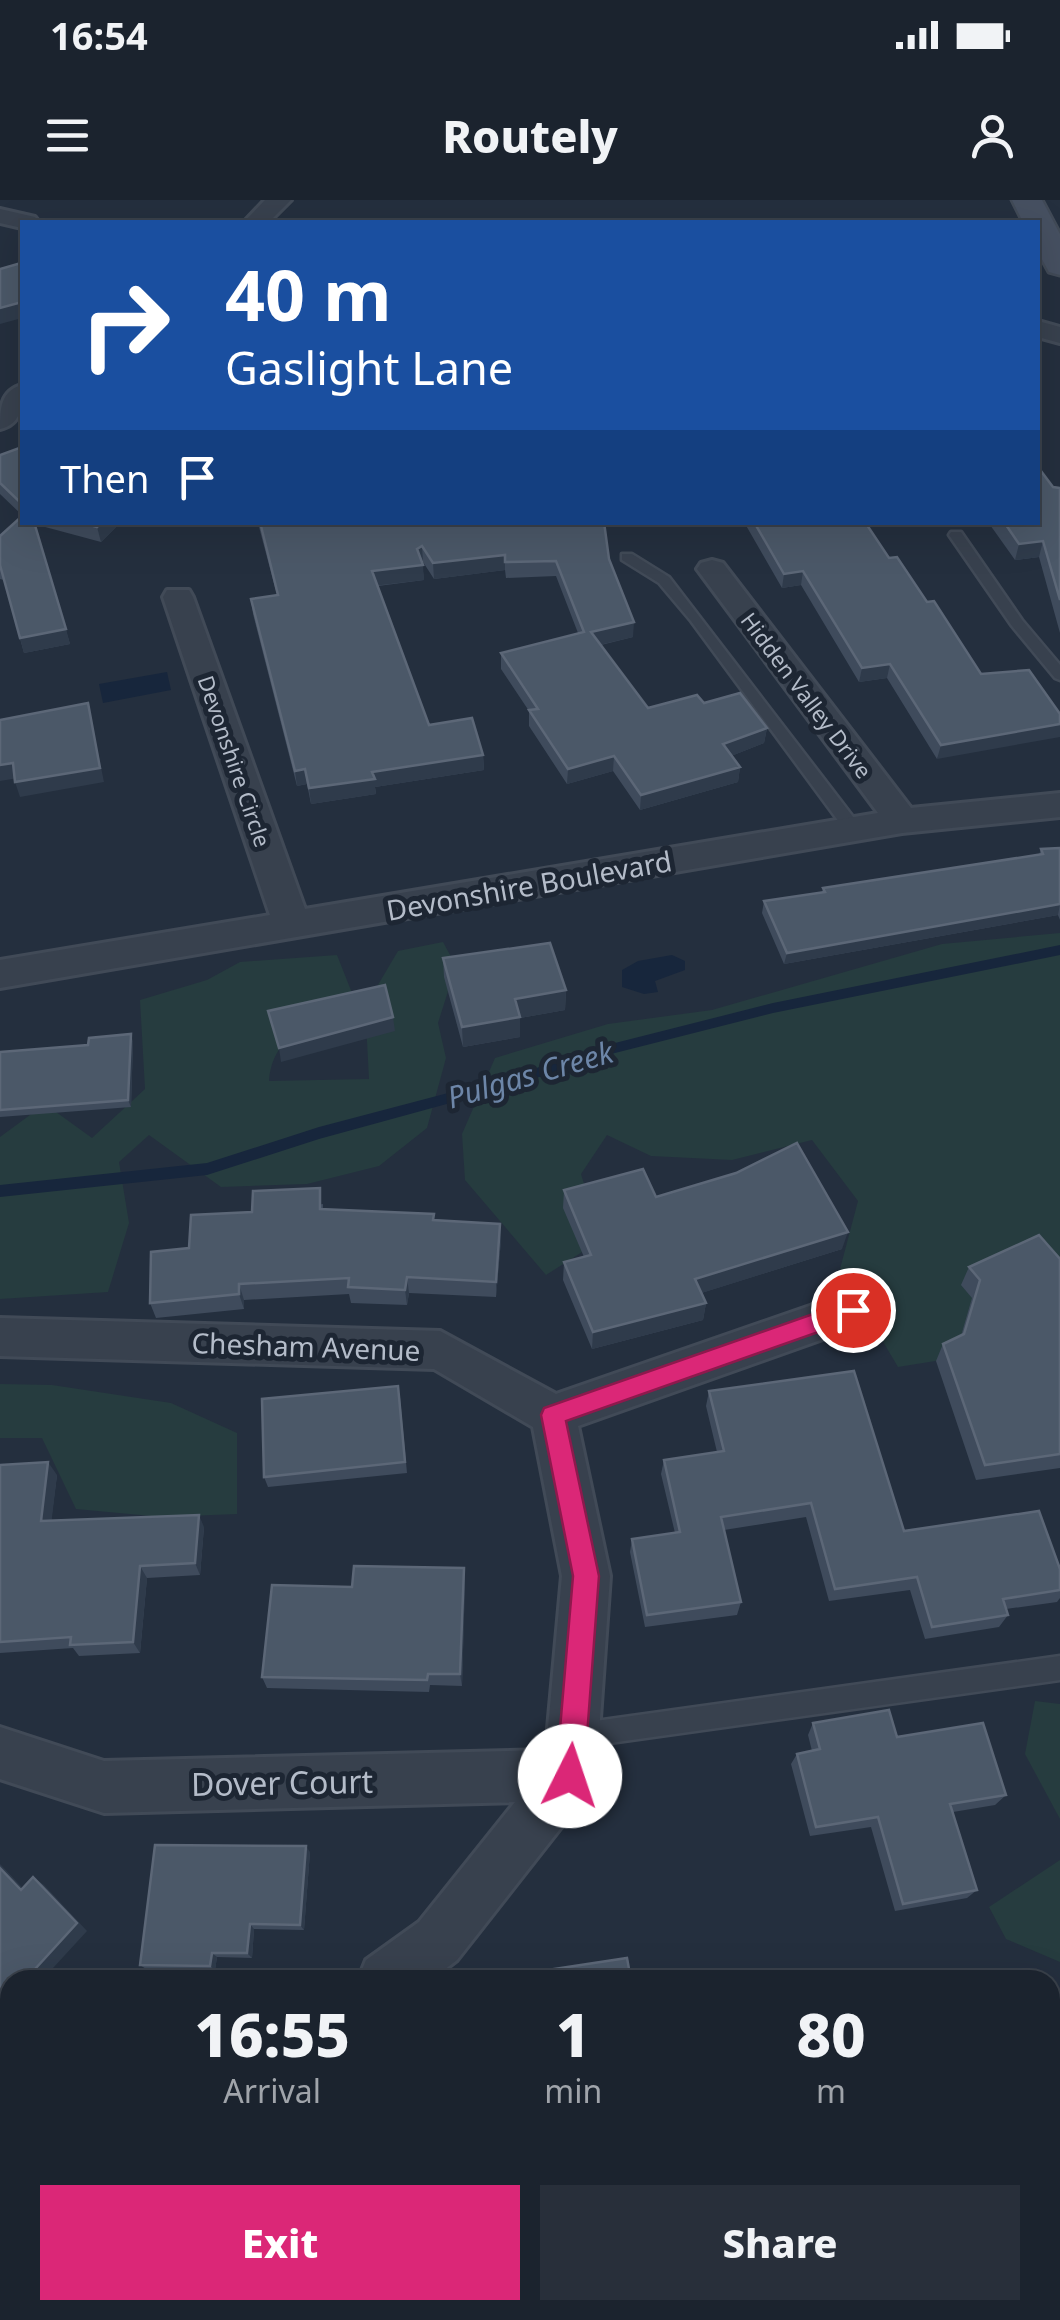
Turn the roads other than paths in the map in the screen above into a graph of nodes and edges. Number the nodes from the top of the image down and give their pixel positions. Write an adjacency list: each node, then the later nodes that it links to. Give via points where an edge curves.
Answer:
1 (278, 200): 2 (street)
2 (258, 220)
3 (1040, 226): 4 (street)
4 (1060, 265)
5 (20, 396): 6 (street)
6 (0, 421)
7 (956, 535): 11 (lane)
8 (627, 557): 14 (lane, via 664,580 696,618)
9 (712, 569): 13 (street, Hidden Valley Drive)
10 (178, 597): 15 (street, Devonshire Circle)
11 (1060, 674)
12 (1060, 805): 13 (street, Devonshire Boulevard)
13 (902, 822): 14 (street, Devonshire Boulevard)
14 (854, 830): 15 (street, Devonshire Boulevard)
15 (292, 925): 16 (street, Devonshire Boulevard)
16 (0, 974)
17 (853, 1310): 19 (street)
18 (0, 1337): 19 (street, Chesham Avenue, via 440,1350)
19 (553, 1415): 22 (street, via 586,1576)
20 (1060, 1668): 22 (lane)
21 (0, 1753): 22 (street, Dover Court, via 104,1787)
22 (571, 1756): 23 (street, via 438,1941)
23 (399, 1970)

